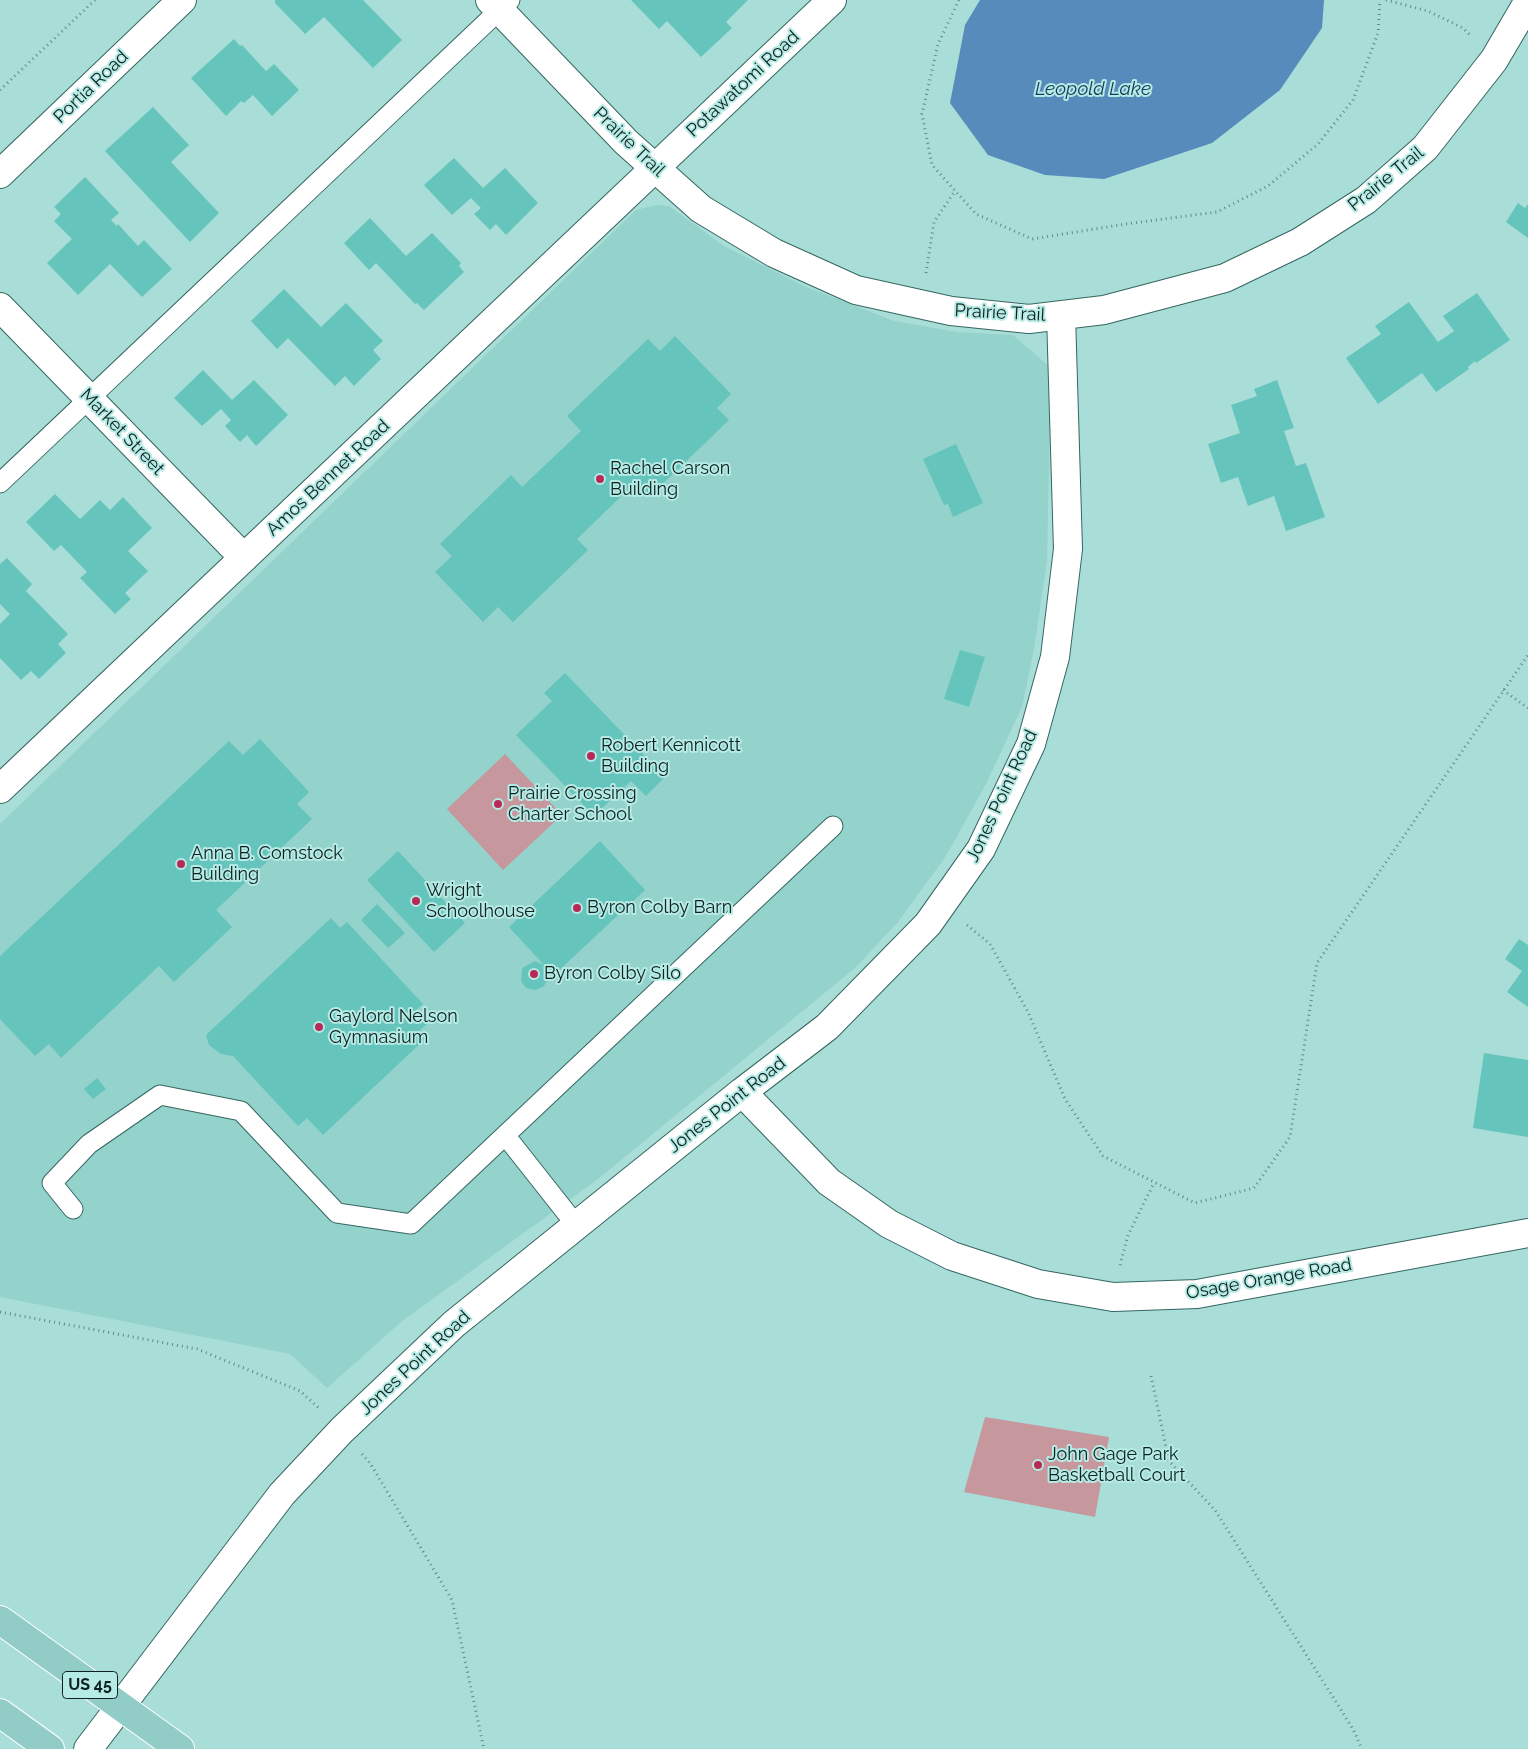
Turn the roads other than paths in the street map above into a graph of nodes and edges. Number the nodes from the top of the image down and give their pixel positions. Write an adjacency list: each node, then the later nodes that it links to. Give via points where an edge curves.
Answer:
1 (182, 0): 6 (street, Portia Road)
2 (832, 0): 5 (street, Potawatomi Road)
3 (1528, 2): 8 (street, Prairie Trail, via 1494,60 1425,148 1366,200 1300,242 1225,278 1104,310)
4 (499, 3): 5 (street, Prairie Trail, via 626,142); 9 (lane)
5 (655, 168): 8 (street, Prairie Trail, via 701,209 774,253 856,290 950,311 1029,318); 11 (street, Amos Bennet Road)
6 (0, 174)
7 (0, 307): 9 (street, Market Street)
8 (1061, 315): 14 (street, Jones Point Road, via 1068,549 1055,657 1031,744 981,849 928,924 826,1027)
9 (89, 398): 10 (lane); 11 (street, Market Street)
10 (0, 483)
11 (244, 558): 12 (street, Amos Bennet Road)
12 (0, 789)
13 (833, 826): 15 (lane)
14 (742, 1092): 17 (street, Jones Point Road); 18 (street, Osage Orange Road, via 828,1182 889,1224 952,1256 1038,1284 1112,1297 1197,1294)
15 (505, 1136): 16 (lane, via 411,1224 337,1213 241,1111 160,1095 88,1144 52,1182); 17 (lane)
16 (73, 1209)
17 (576, 1225): 20 (street, Jones Point Road, via 454,1324 342,1430 282,1494)
18 (1528, 1233)
19 (0, 1620): 20 (main road, US 45)
20 (120, 1706): 23 (street, Jones Point Road); 24 (main road, US 45)
21 (0, 1713): 22 (main road)
22 (50, 1749)
23 (88, 1749)
24 (180, 1749)

